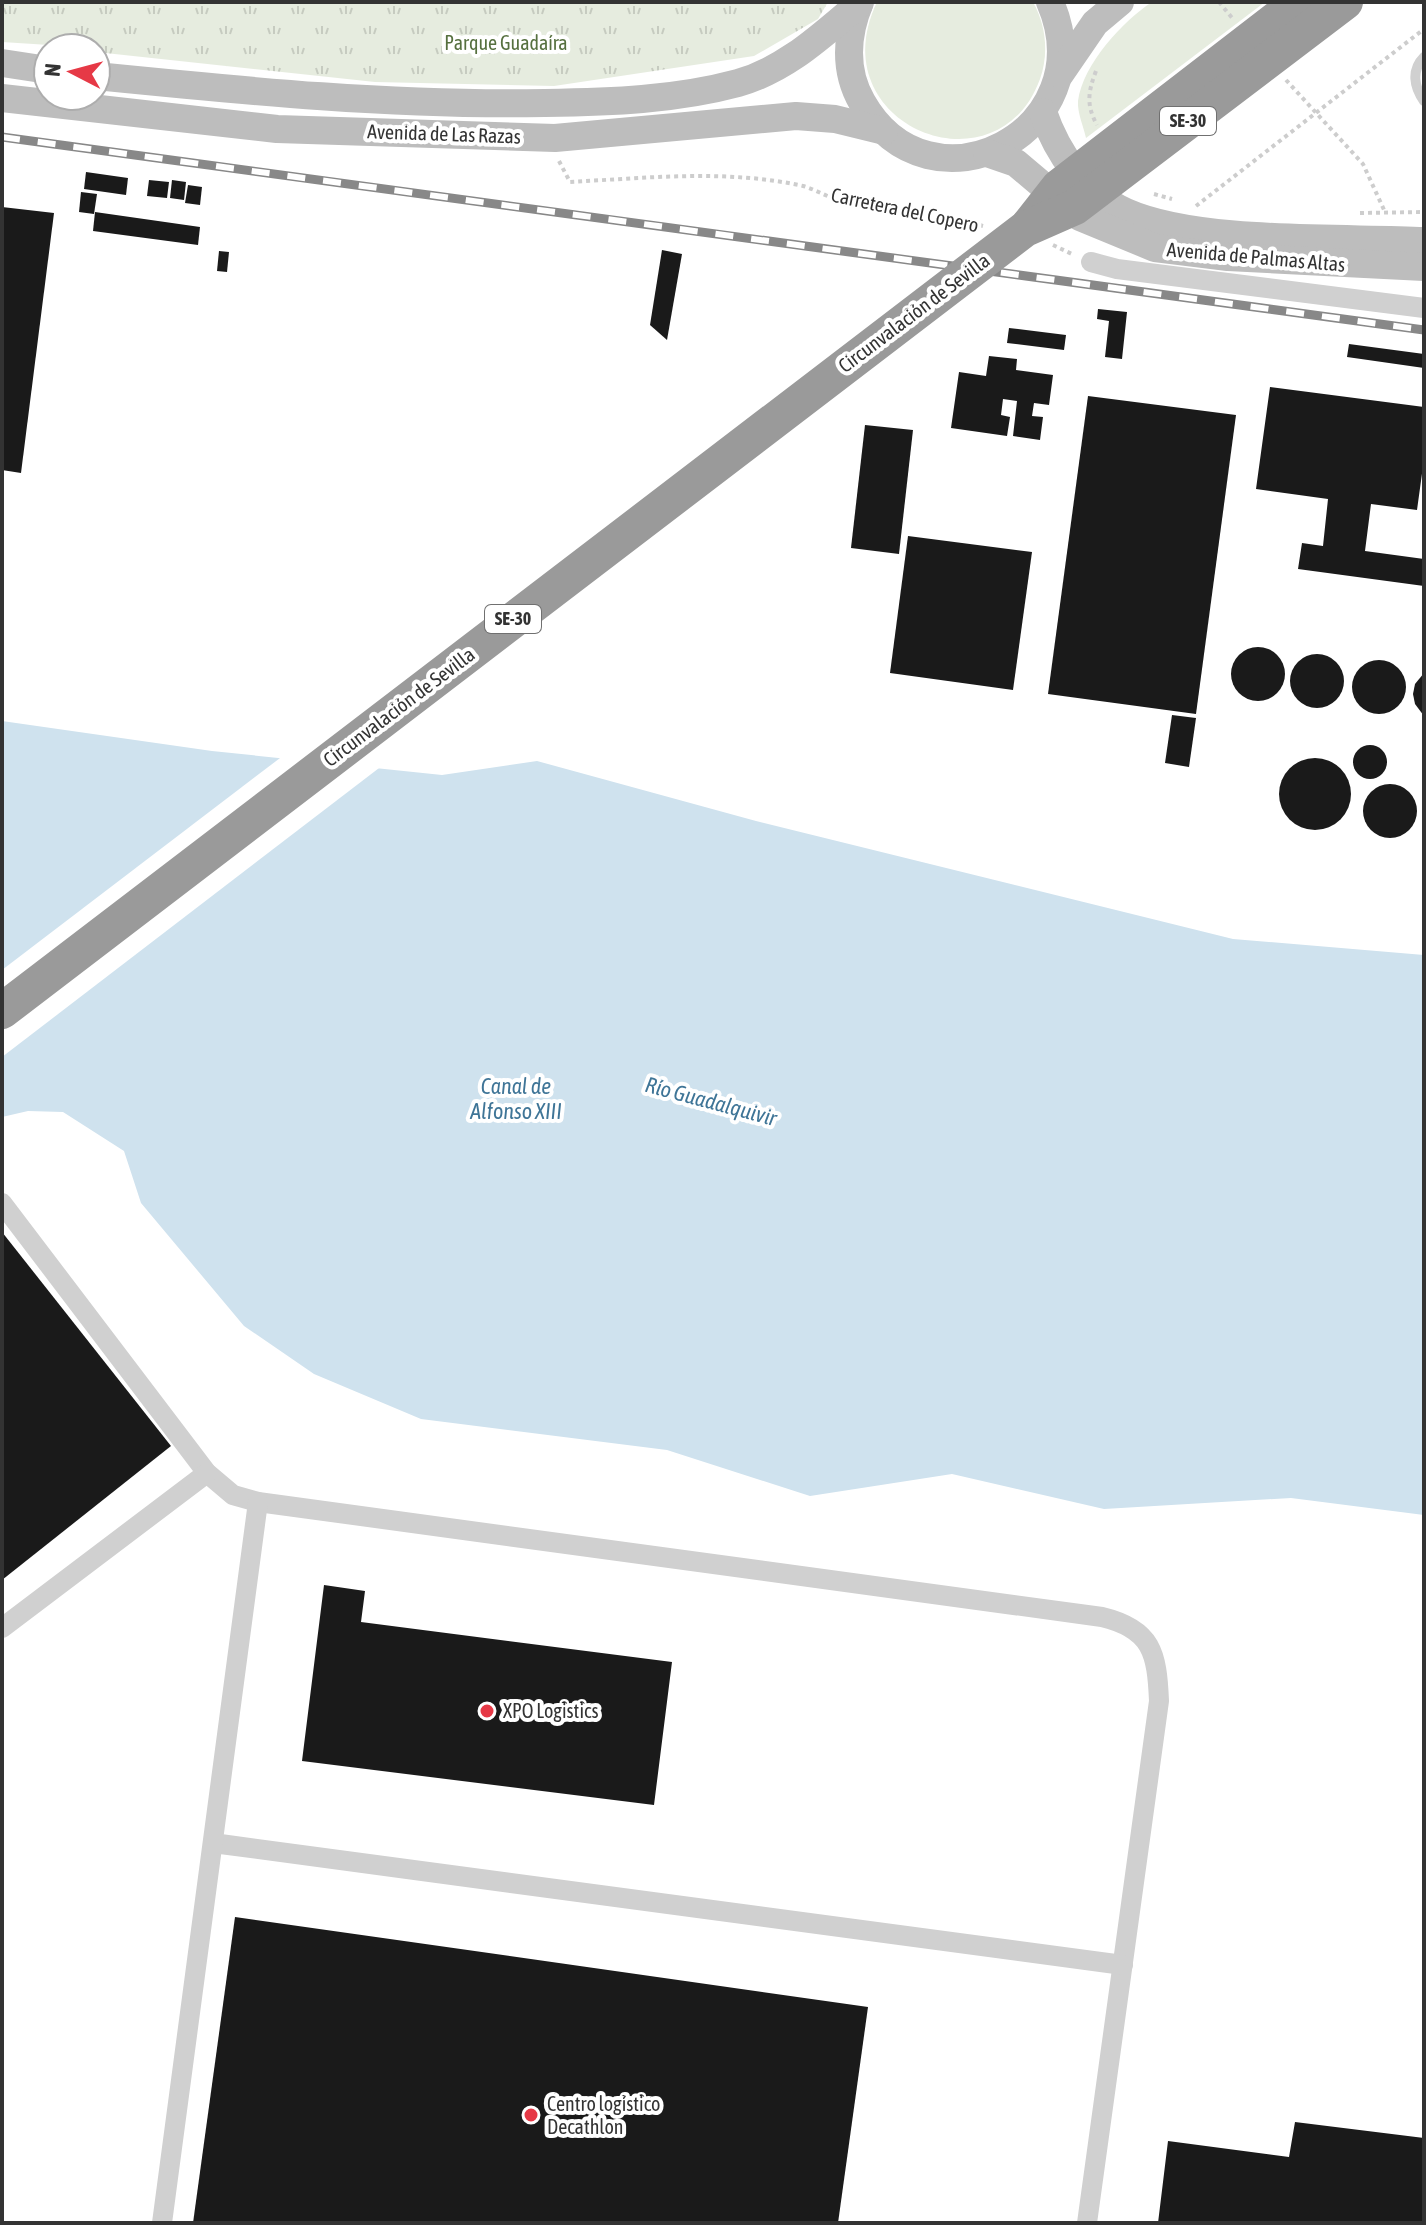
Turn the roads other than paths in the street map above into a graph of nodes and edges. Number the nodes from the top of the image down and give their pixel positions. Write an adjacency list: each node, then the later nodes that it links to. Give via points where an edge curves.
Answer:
1 (1050, 2): 9 (main road, via 1061,38)
2 (1120, 2): 9 (main road, via 1095,23)
3 (1299, 2): 16 (highway, Circunvalación de Sevilla / SE-30, bridge, via 1059,187)
4 (1345, 2): 16 (highway, Circunvalación de Sevilla / SE-30, bridge, via 1075,207)
5 (860, 3): 10 (main road, Avenida de Las Razas, via 794,59 740,82 642,101 456,105); 14 (main road, via 851,25 851,72 869,114)
6 (1424, 57): 12 (lane, via 1415,79)
7 (2, 63): 8 (main road)
8 (32, 68)
9 (1059, 74): 13 (main road)
10 (112, 78)
11 (2, 98): 14 (main road, Avenida de Las Razas, via 277,129 555,138 796,116)
12 (1424, 101)
13 (1043, 112): 15 (main road, via 1018,137); 17 (main road, Avenida de Palmas Altas, via 1060,152 1094,192 1125,212 1206,230)
14 (884, 131): 15 (main road, via 933,156)
15 (987, 153): 19 (main road, Avenida de Palmas Altas, via 1016,163 1090,223 1155,248)
16 (1022, 234): 21 (highway, Circunvalación de Sevilla / SE-30, bridge)
17 (1424, 241)
18 (1091, 262): 20 (street)
19 (1424, 267)
20 (1424, 308)
21 (2, 1011)
22 (2, 1203): 23 (street)
23 (207, 1473): 24 (street, via 233,1495); 25 (street)
24 (258, 1502): 26 (street); 27 (street, via 1127,1623 1146,1639 1158,1666 1159,1701)
25 (2, 1628)
26 (213, 1843): 27 (street); 28 (street)
27 (1123, 1965): 29 (street)
28 (162, 2223)
29 (1087, 2223)

